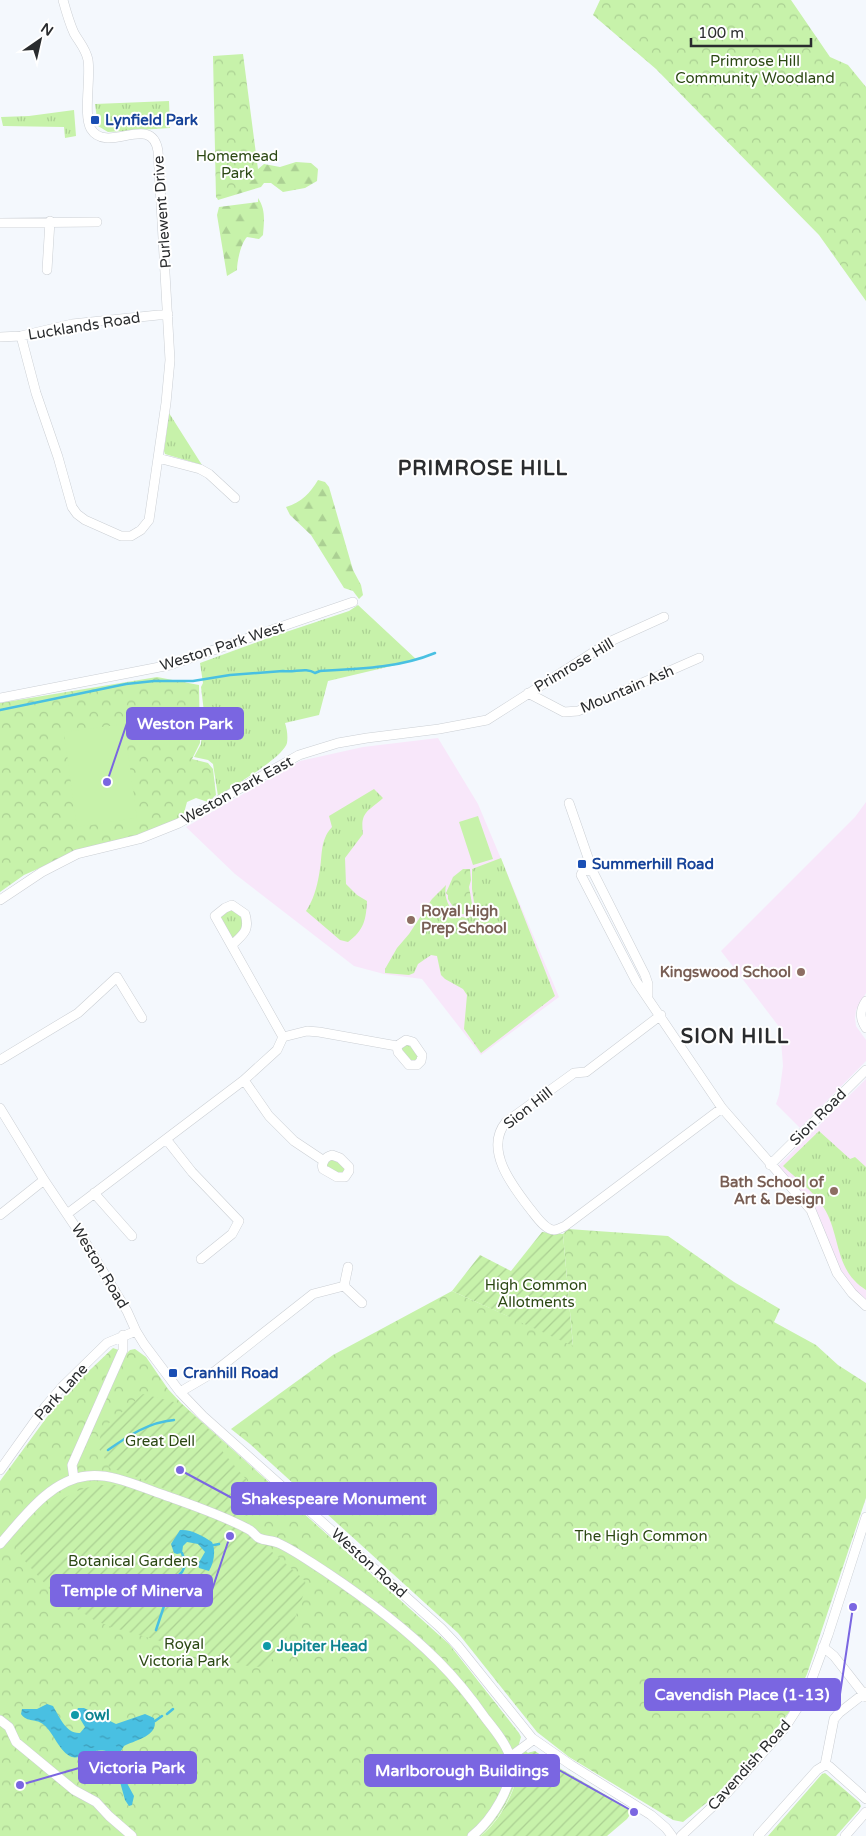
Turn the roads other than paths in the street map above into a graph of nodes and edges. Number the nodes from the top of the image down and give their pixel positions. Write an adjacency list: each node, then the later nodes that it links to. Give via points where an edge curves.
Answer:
1 (63, 0): 6 (street, Purlewent Drive, via 70,24 86,51 87,108 91,129 107,138 142,133 150,135 157,143)
2 (50, 221): 3 (street); 4 (street); 5 (street)
3 (0, 222)
4 (97, 222)
5 (46, 270)
6 (168, 314): 7 (street, Lucklands Road, via 72,324); 9 (street, Purlewent Drive, via 170,360)
7 (21, 336): 8 (street, Lucklands Road); 9 (street, Purlewent Drive, via 68,496 78,514 121,536 131,536 141,530 149,520)
8 (0, 337)
9 (158, 458): 10 (street, via 200,469)
10 (233, 492)
11 (353, 602): 15 (street, Weston Park West, via 170,665)
12 (664, 617): 14 (street, Primrose Hill, via 611,641)
13 (698, 658): 14 (street, Mountain Ash, via 578,711 564,712)
14 (528, 693): 16 (street, Primrose Hill)
15 (0, 698)
16 (487, 720): 18 (street, Weston Park East, via 358,739 299,755 179,823 139,839 77,854)
17 (569, 802): 21 (street, via 593,872 584,869 581,875 636,981)
18 (0, 900)
19 (232, 945): 24 (street)
20 (866, 1001): 23 (street, via 861,1021)
21 (661, 1015): 30 (street); 30 (street, Sion Hill, via 586,1072 574,1074 506,1122 498,1137 499,1156 515,1190 537,1218 557,1230)
22 (142, 1018): 26 (street, via 117,977 78,1013)
23 (866, 1028)
24 (283, 1037): 25 (street, via 307,1031); 28 (street, via 277,1050)
25 (397, 1046)
26 (0, 1060)
27 (866, 1070): 33 (street, Sion Road)
28 (244, 1080): 31 (street); 32 (street, via 268,1116 294,1141)
29 (0, 1108): 34 (street, Weston Road)
30 (722, 1108): 33 (street)
31 (166, 1139): 35 (street); 39 (street, via 192,1172 242,1220 232,1234)
32 (324, 1161)
33 (770, 1164): 43 (street, via 811,1210 838,1273 852,1294)
34 (44, 1180): 36 (street, Weston Road); 37 (street)
35 (94, 1193): 36 (street); 38 (street)
36 (68, 1214): 44 (street, Weston Road)
37 (0, 1215)
38 (132, 1236)
39 (201, 1259)
40 (348, 1268): 41 (street)
41 (344, 1286): 42 (street); 46 (street, via 313,1294 214,1372)
42 (362, 1303)
43 (866, 1306)
44 (136, 1331): 45 (street, Park Lane); 46 (street, Weston Road)
45 (123, 1335): 47 (street, Park Lane, via 108,1342 64,1386); 48 (street, via 123,1350 72,1465)
46 (180, 1392): 54 (street, Weston Road, via 441,1628)
47 (0, 1470)
48 (74, 1479): 50 (street, via 42,1499); 55 (street, via 88,1476 121,1480 190,1504 248,1529 258,1538 278,1543 322,1570 385,1615 439,1662 478,1708)
49 (866, 1517): 51 (street, Cavendish Road)
50 (0, 1544)
51 (823, 1647): 52 (street); 62 (street, Cavendish Road, via 810,1684 784,1729 728,1792)
52 (865, 1695): 56 (street, via 834,1719)
53 (0, 1720): 59 (street, via 9,1727 16,1742 74,1790 96,1802)
54 (533, 1740): 55 (street); 61 (street, Weston Road, via 642,1809)
55 (510, 1757): 60 (street, via 504,1795 496,1810)
56 (825, 1765): 57 (street); 63 (street)
57 (866, 1799)
58 (866, 1812): 64 (street)
59 (132, 1836)
60 (472, 1836)
61 (672, 1836)
62 (682, 1836)
63 (758, 1836)
64 (845, 1836)

